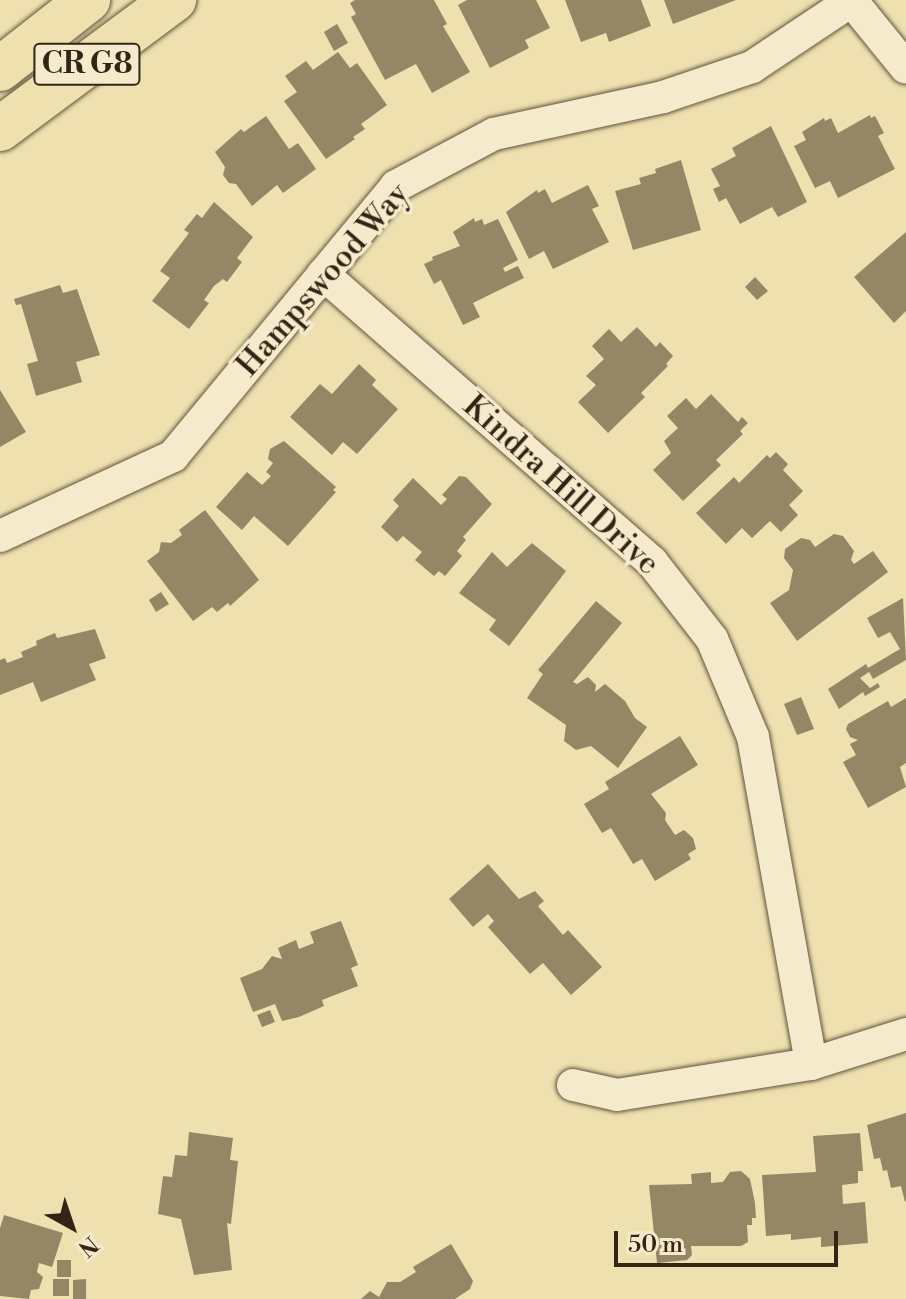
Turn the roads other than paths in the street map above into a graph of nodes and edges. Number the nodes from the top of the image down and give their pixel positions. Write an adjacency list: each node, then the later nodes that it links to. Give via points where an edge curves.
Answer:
1 (88, 0): 5 (main road, CR G8)
2 (174, 0): 6 (main road, CR G8)
3 (851, 0): 4 (street); 7 (street, Hampswood Way, via 784,49 712,83 494,134 396,186)
4 (906, 68)
5 (0, 69)
6 (0, 129)
7 (323, 274): 8 (street, Hampswood Way, via 173,456); 10 (street, Kindra Hill Drive, via 652,562 712,639 753,737)
8 (0, 536)
9 (906, 1034): 10 (street)
10 (811, 1064): 11 (street, via 617,1095)
11 (573, 1085)

